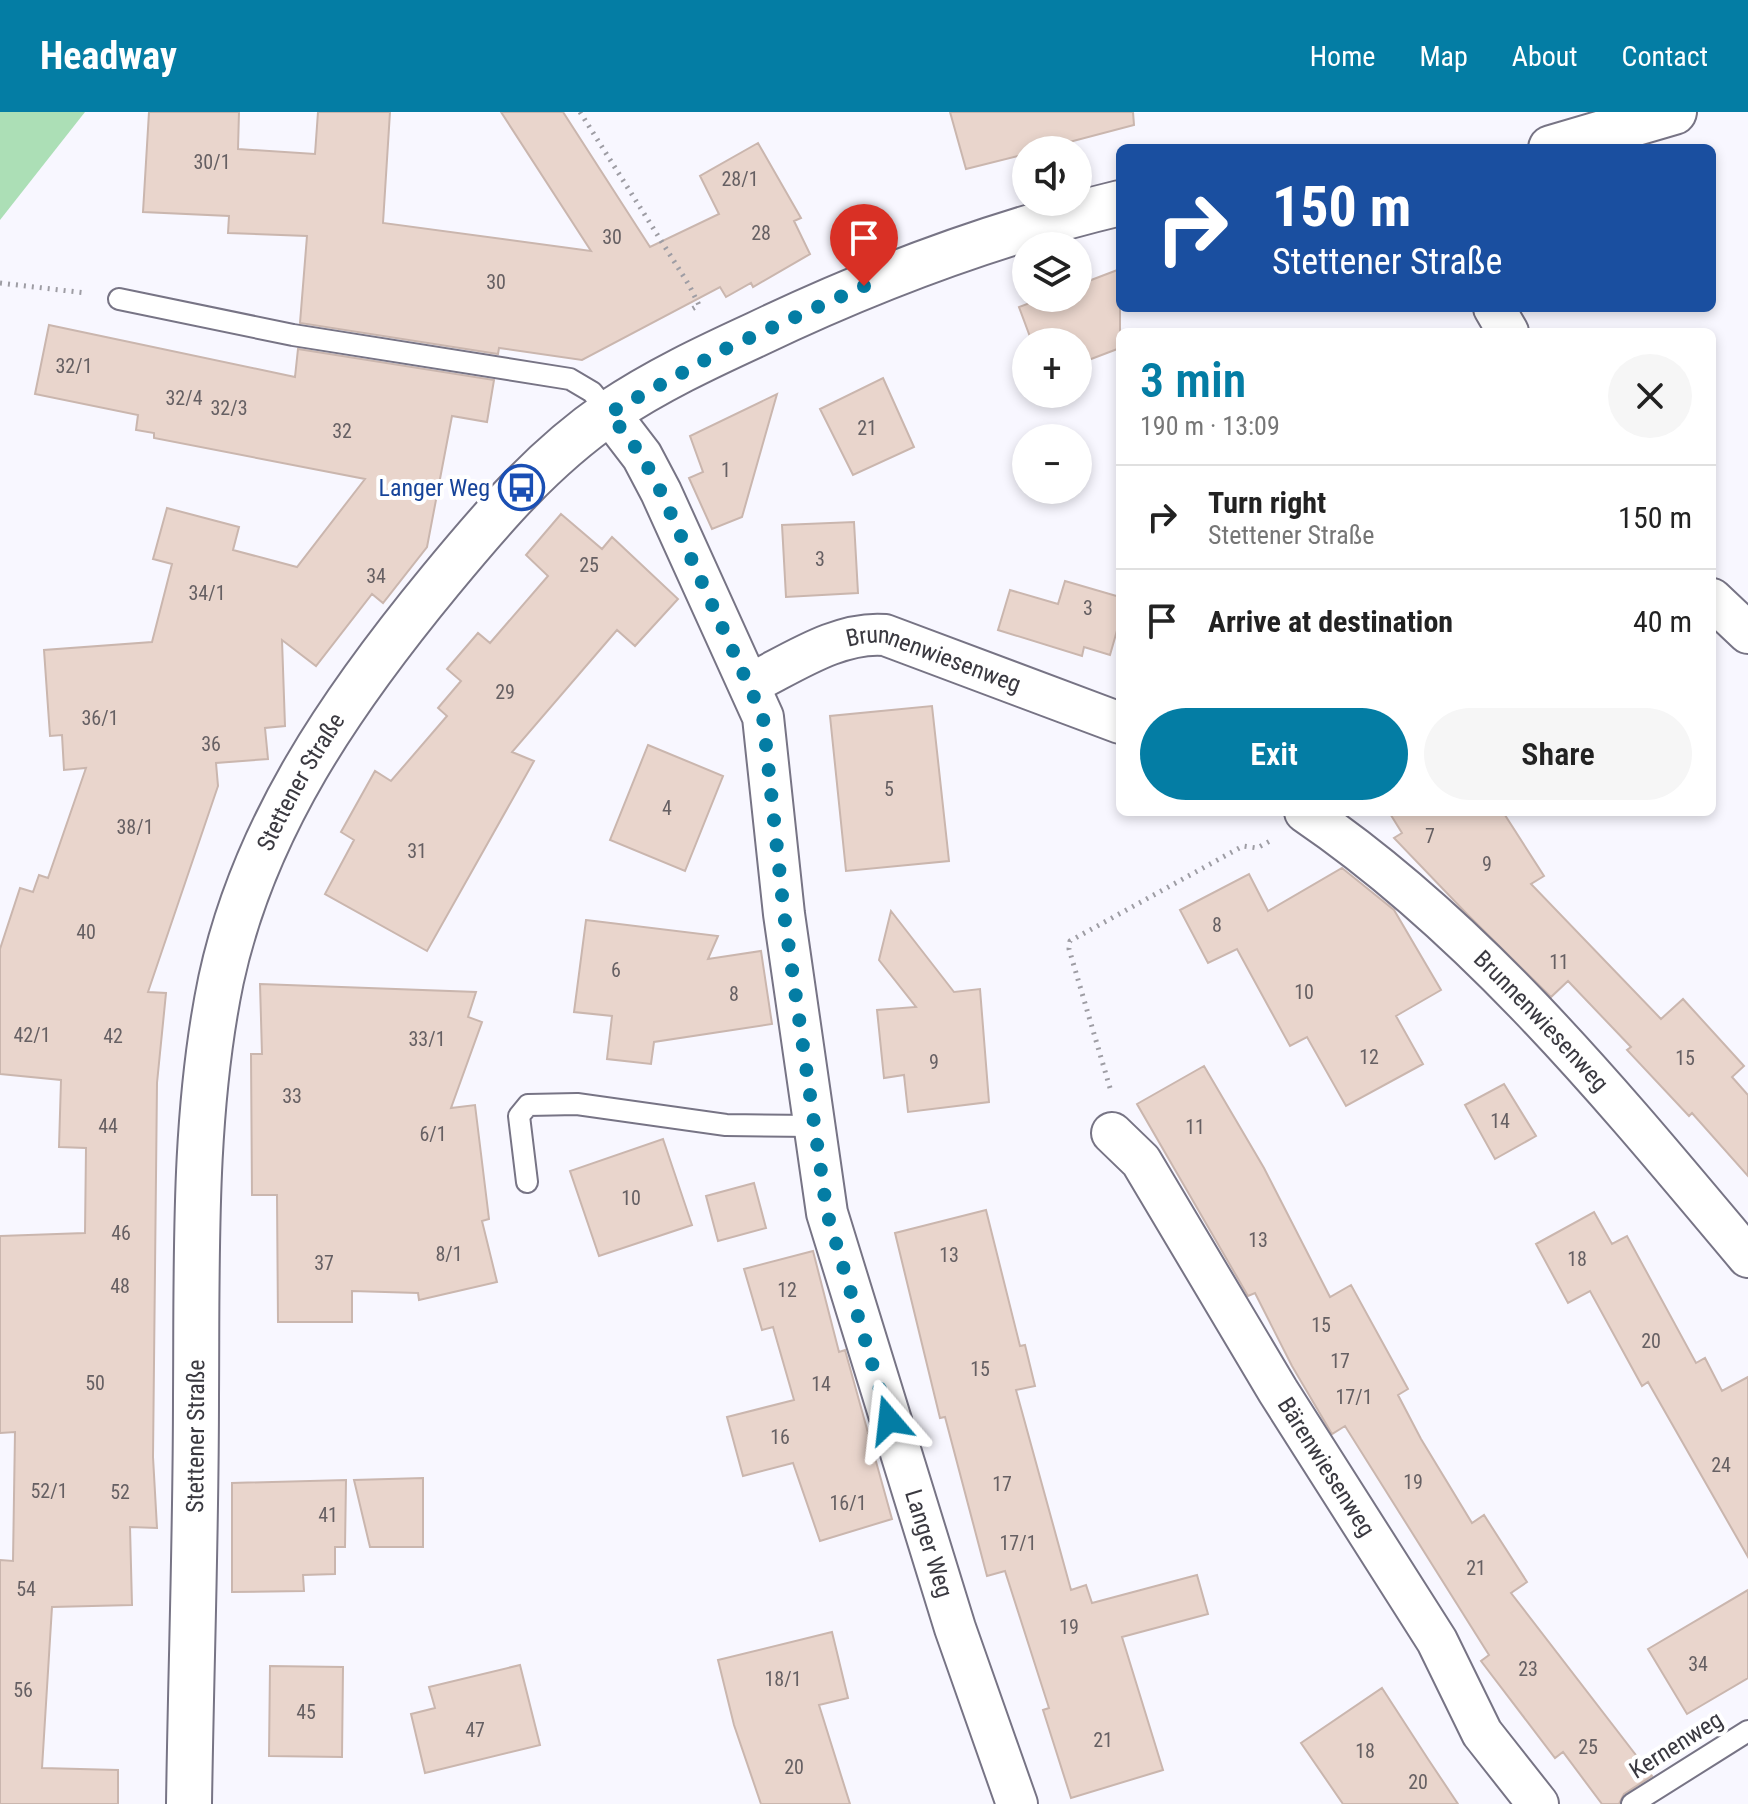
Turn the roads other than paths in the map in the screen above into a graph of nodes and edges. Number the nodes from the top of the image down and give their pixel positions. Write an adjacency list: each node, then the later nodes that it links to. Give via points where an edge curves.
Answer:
1 (1674, 112): 2 (street)
2 (1565, 144)
3 (1116, 204): 5 (street, Stettener Straße, via 1000,236 844,294 672,375)
4 (119, 299): 5 (lane, via 293,335 570,379 592,392)
5 (609, 413): 8 (street, Langer Weg, via 656,482); 16 (street, Stettener Straße, via 521,488 373,665 284,804 231,941 214,1021 204,1124)
6 (1716, 603): 7 (street)
7 (1748, 633)
8 (750, 684): 9 (street, Brunnenwiesenweg, via 836,643 885,635); 11 (street, Langer Weg, via 765,730 771,812)
9 (1116, 722)
10 (1312, 816): 14 (street, Brunnenwiesenweg, via 1409,893 1533,1012 1610,1093)
11 (814, 1126): 13 (lane, via 726,1125 577,1104 528,1105 519,1116); 17 (street, Langer Weg, via 827,1213 852,1301 955,1628)
12 (1112, 1133): 18 (street, Bärenwiesenweg, via 1141,1161 1278,1391 1437,1641 1482,1733)
13 (527, 1182)
14 (1748, 1257)
15 (1748, 1731): 19 (lane, Kernenweg)
16 (189, 1804)
17 (1017, 1804)
18 (1538, 1804)
19 (1632, 1804)

